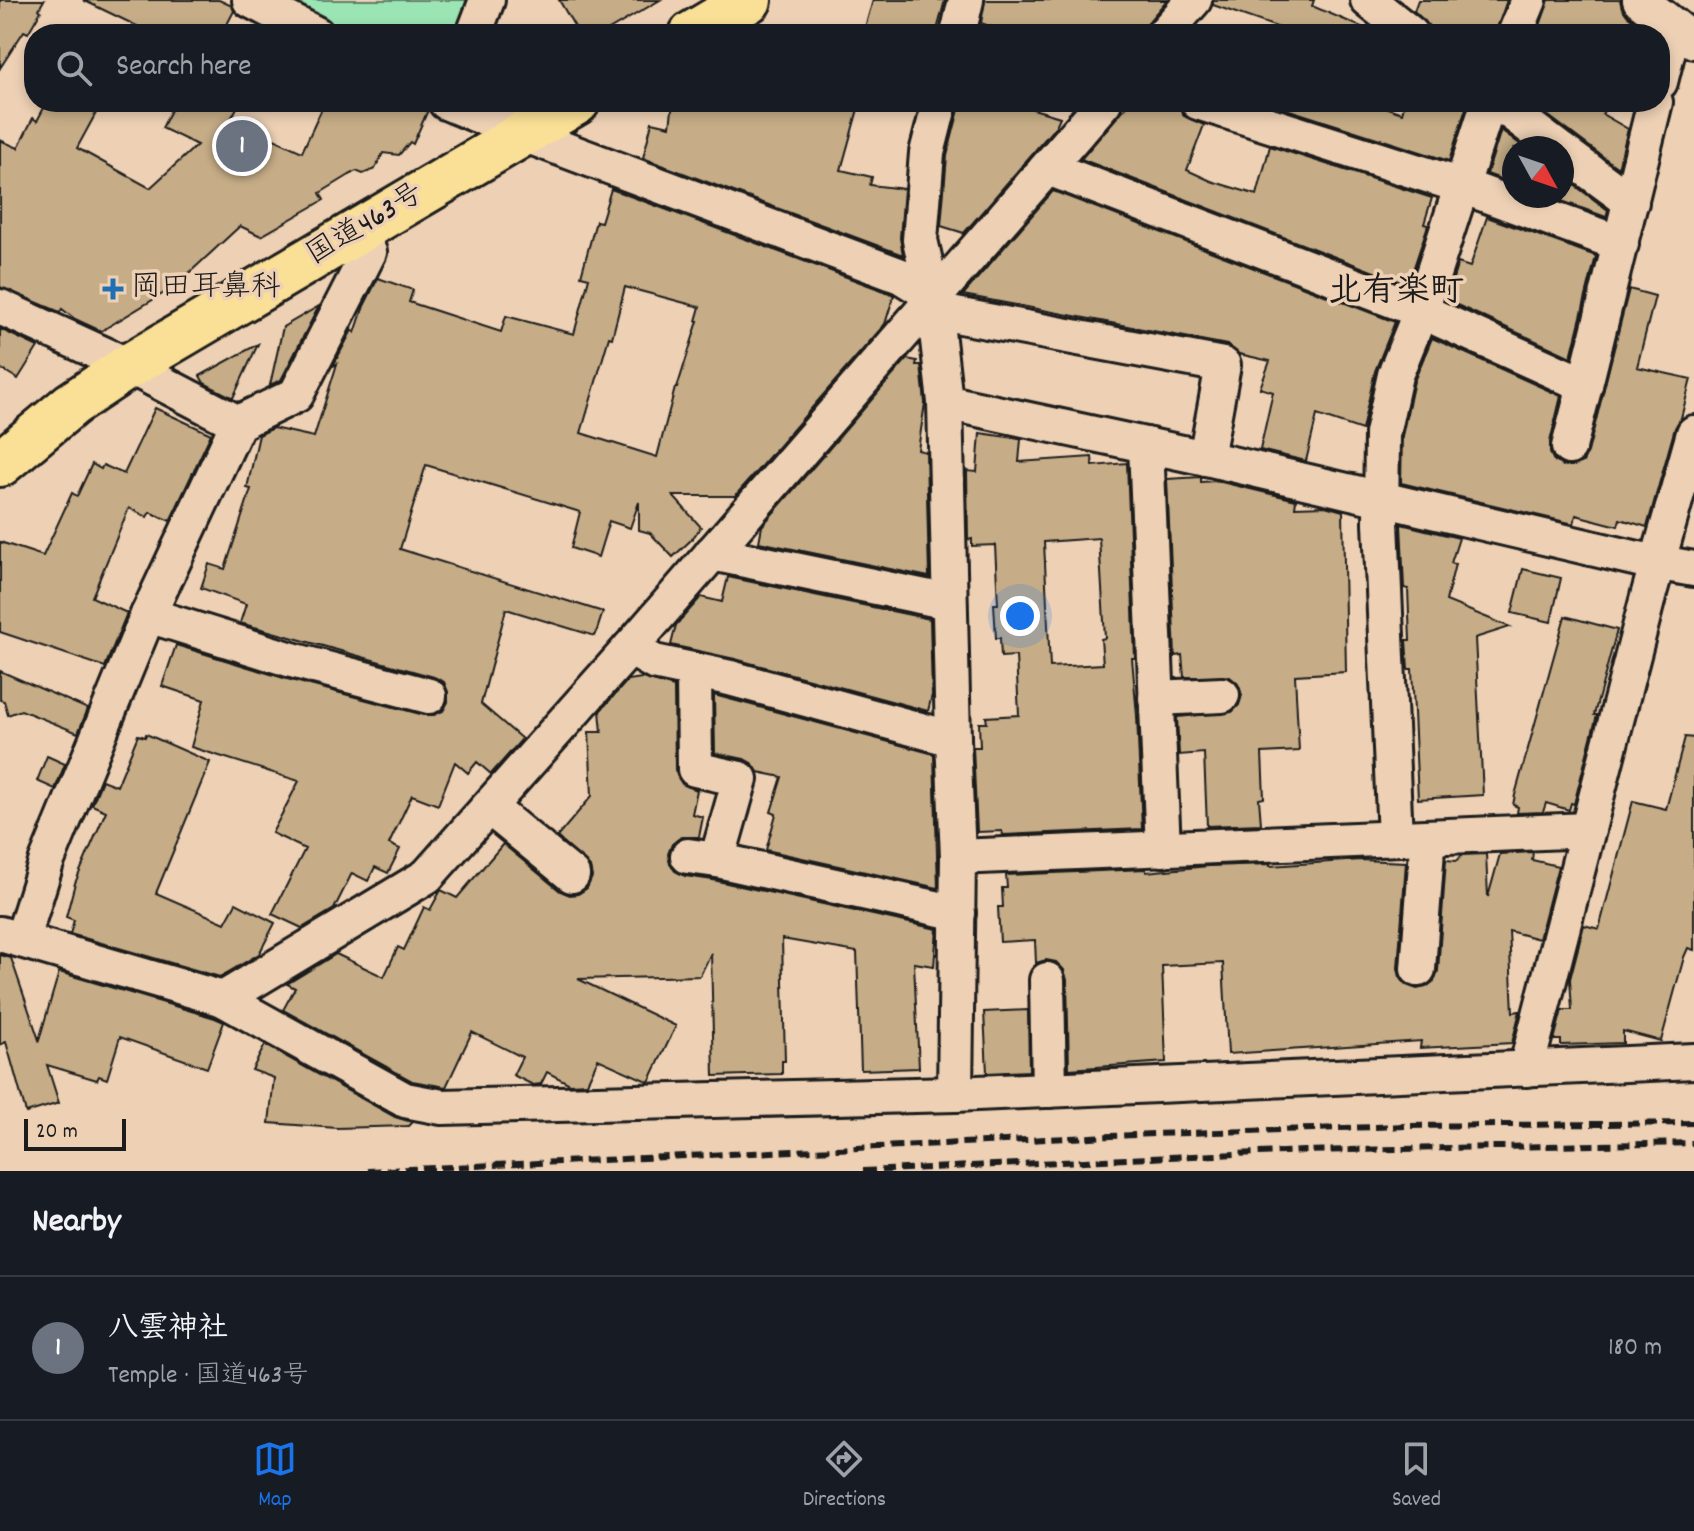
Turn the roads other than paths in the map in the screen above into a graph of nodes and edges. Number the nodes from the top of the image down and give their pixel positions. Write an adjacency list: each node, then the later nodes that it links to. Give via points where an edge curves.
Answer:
1 (250, 0): 9 (street)
2 (487, 0): 10 (street)
3 (749, 0): 11 (highway)
4 (966, 0): 12 (street)
5 (1194, 0): 13 (street)
6 (1368, 0): 14 (street)
7 (1529, 0): 15 (street)
8 (1640, 0): 16 (street)
9 (297, 24)
10 (478, 24)
11 (709, 24)
12 (960, 24)
13 (1173, 24)
14 (1398, 24)
15 (1519, 24)
16 (1684, 34): 17 (street)
17 (1670, 62)
18 (471, 112): 26 (street)
19 (560, 112): 26 (highway, 国道463号)
20 (937, 112): 34 (street, via 927,153 920,240)
21 (1096, 112): 29 (street)
22 (1229, 112): 30 (street)
23 (1486, 112): 30 (street)
24 (1510, 112): 27 (street)
25 (1653, 112): 31 (street)
26 (523, 134): 32 (highway, 国道463号); 34 (street, via 901,276)
27 (1543, 136)
28 (1574, 159): 31 (street)
29 (1048, 168): 34 (street); 36 (street)
30 (1462, 186): 33 (street); 36 (street)
31 (1631, 202): 33 (street)
32 (356, 232): 37 (highway, 国道463号); 40 (street, via 369,252 296,395)
33 (1621, 244): 38 (street)
34 (934, 304): 39 (street); 44 (street, via 1223,365); 47 (street)
35 (0, 307): 37 (street)
36 (1421, 311): 38 (street); 46 (street, via 1395,375 1382,434)
37 (129, 366): 40 (street); 45 (highway, 国道463号, via 72,404)
38 (1585, 385): 43 (street)
39 (945, 402): 42 (street); 50 (street)
40 (238, 423): 51 (street)
41 (1694, 433): 48 (street)
42 (1146, 445): 44 (street); 56 (street)
43 (1569, 447)
44 (1206, 458): 46 (street)
45 (0, 464)
46 (1382, 500): 48 (street); 60 (street)
47 (712, 553): 50 (street); 52 (street)
48 (1659, 563): 49 (street); 59 (street)
49 (1694, 569)
50 (949, 602): 57 (street)
51 (148, 615): 55 (street); 65 (street)
52 (630, 648): 53 (street, via 654,662); 58 (street)
53 (694, 672): 57 (street); 64 (street, via 695,769 740,779 702,858)
54 (1222, 695): 56 (street)
55 (429, 696)
56 (1156, 698): 61 (street)
57 (953, 739): 62 (street)
58 (489, 807): 63 (street); 68 (street, via 427,876)
59 (1588, 830): 60 (street); 70 (street)
60 (1411, 838): 61 (street); 66 (street)
61 (1163, 849): 62 (street)
62 (958, 857): 64 (street)
63 (572, 875)
64 (958, 913): 72 (street)
65 (11, 937): 68 (street)
66 (1418, 969)
67 (1047, 980): 71 (street)
68 (223, 999): 72 (street, via 405,1100 442,1107)
69 (1694, 1061): 70 (street)
70 (1526, 1069): 71 (street)
71 (1049, 1090): 72 (street)
72 (955, 1094)

